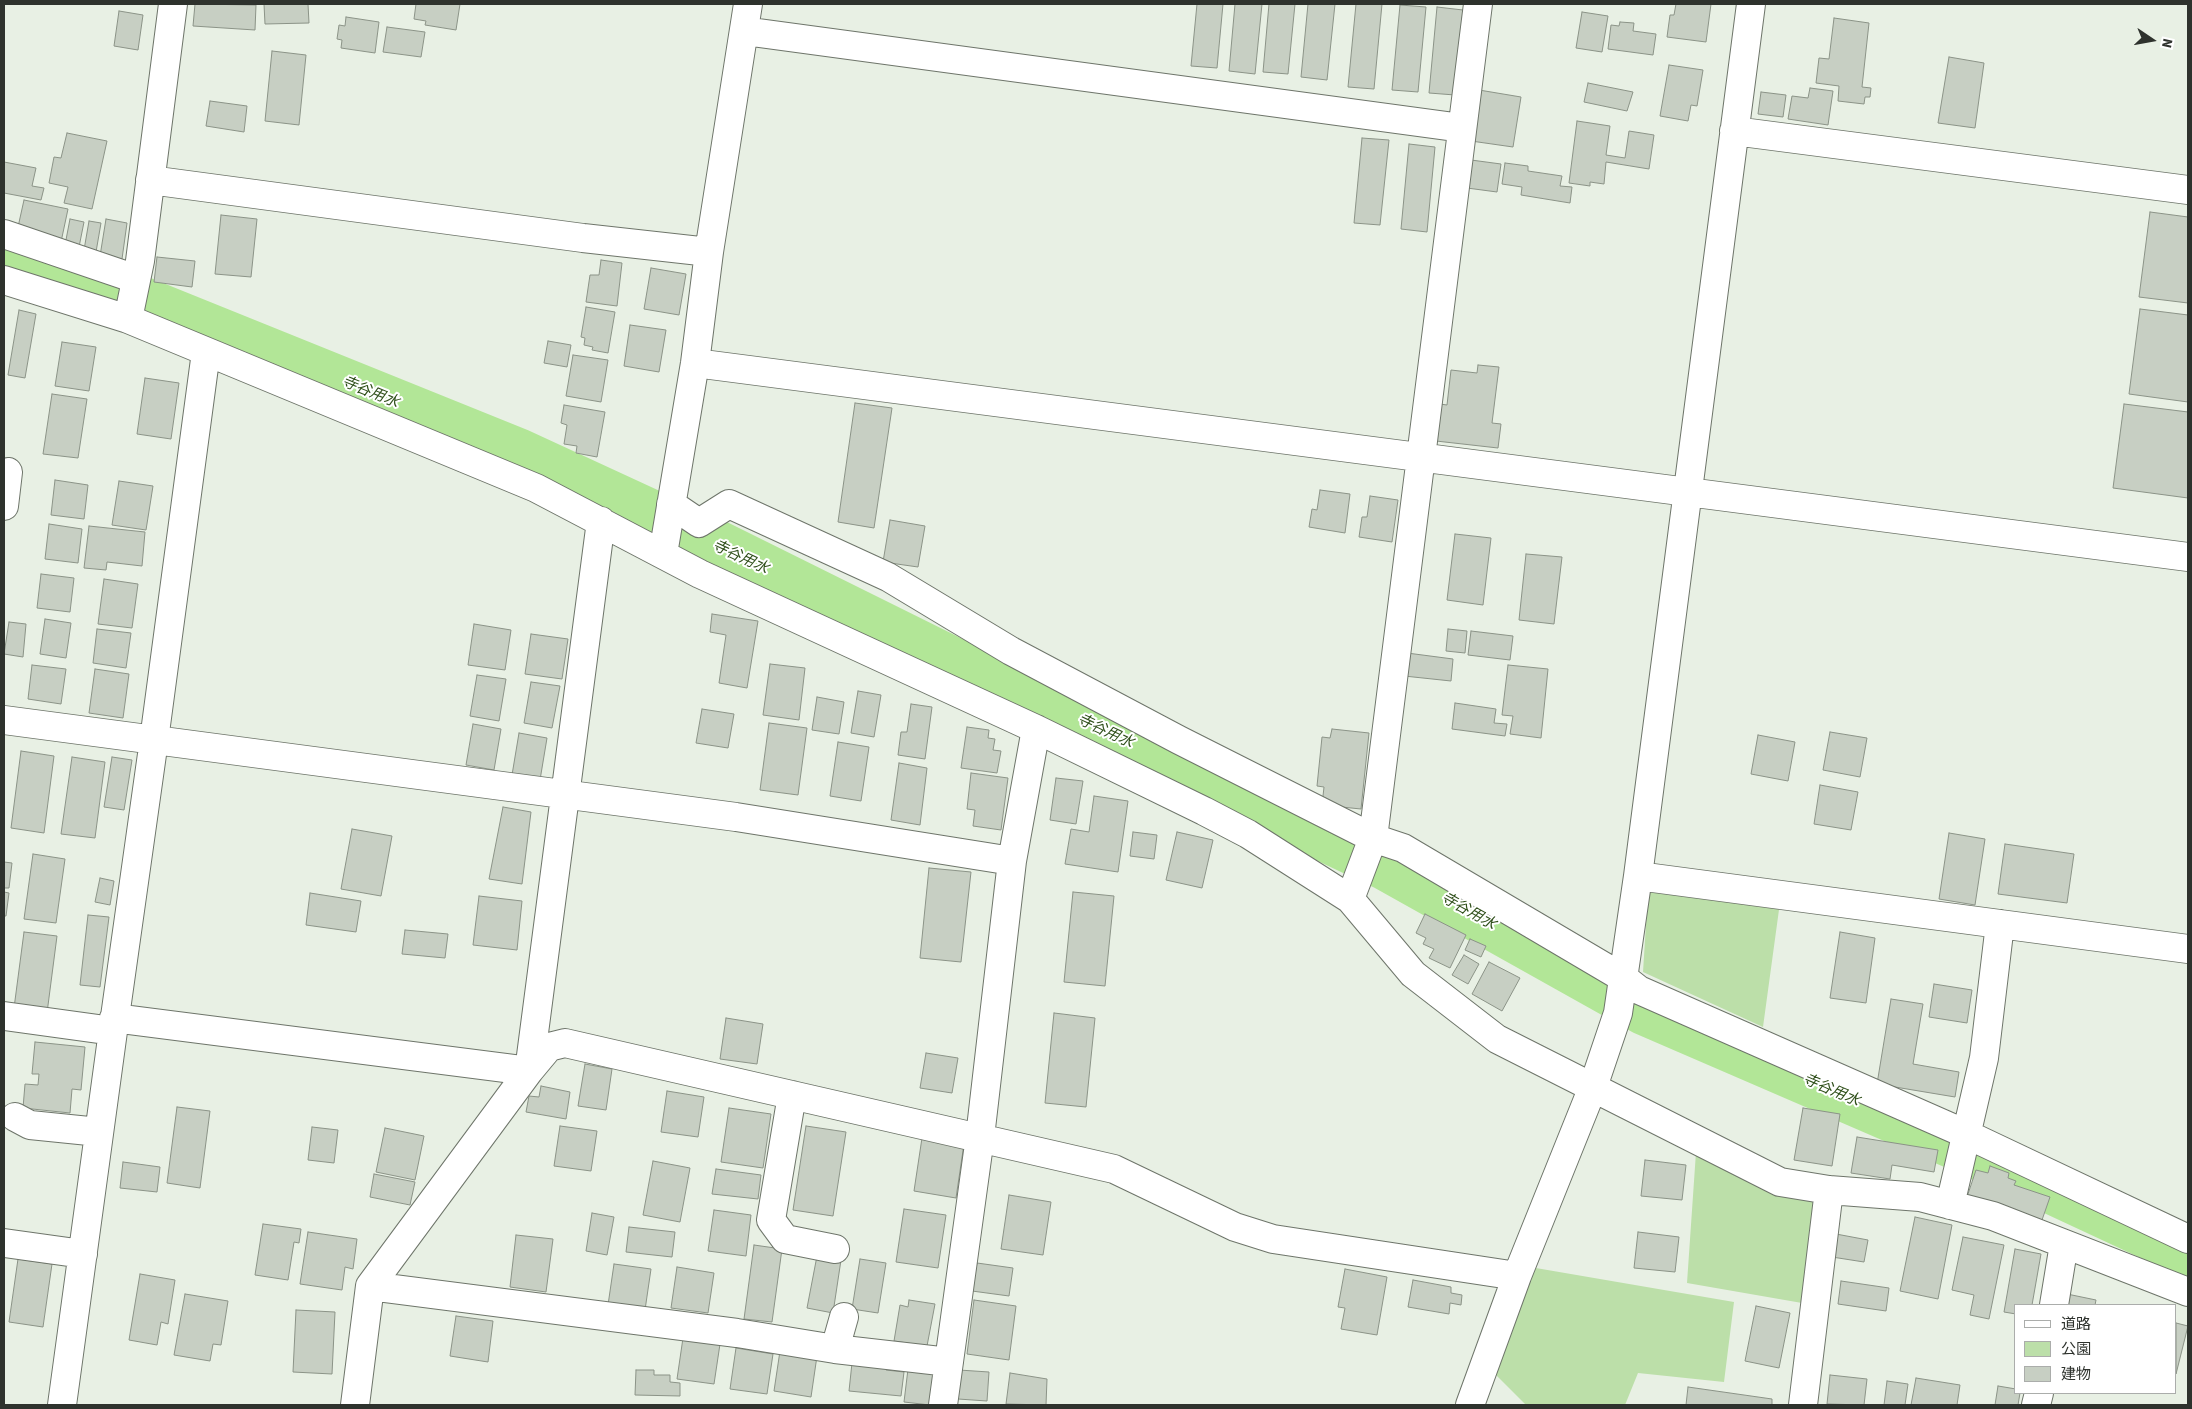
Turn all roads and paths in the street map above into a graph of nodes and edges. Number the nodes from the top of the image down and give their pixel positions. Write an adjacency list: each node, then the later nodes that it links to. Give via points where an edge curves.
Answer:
1 (173, 4): 8 (street)
2 (748, 4): 5 (street)
3 (1478, 4): 6 (street)
4 (1751, 4): 7 (street)
5 (744, 31): 6 (street); 11 (street)
6 (1462, 128): 17 (street)
7 (1734, 131): 9 (street); 19 (street)
8 (150, 180): 11 (street); 12 (street)
9 (2188, 190)
10 (4, 234): 12 (street)
11 (709, 252): 16 (street)
12 (136, 279): 14 (street)
13 (4, 280): 14 (street)
14 (128, 319): 15 (street)
15 (206, 352): 22 (street, via 536,488); 27 (street)
16 (695, 364): 17 (street); 20 (street)
17 (1421, 458): 19 (street); 29 (street)
18 (8, 472): 21 (street)
19 (1687, 492): 24 (street); 31 (street)
20 (671, 504): 23 (street); 29 (street, via 699,523 730,504 888,577 1011,651 1179,740)
21 (4, 506)
22 (601, 521): 23 (street); 28 (street)
23 (663, 554): 26 (street)
24 (2188, 558)
25 (4, 720): 27 (street)
26 (1036, 729): 30 (street); 32 (street, via 1240,830)
27 (154, 740): 28 (street); 37 (street)
28 (565, 794): 30 (street); 38 (street)
29 (1367, 852): 32 (street); 35 (street, via 1403,848)
30 (1012, 860): 44 (street)
31 (1638, 876): 33 (street); 35 (street)
32 (1350, 899): 39 (street, via 1413,974 1435,993 1497,1039)
33 (2000, 924): 34 (street); 43 (street, via 1984,1058)
34 (2188, 949)
35 (1625, 979): 39 (street, via 1618,1013); 43 (street, via 1639,990)
36 (4, 1016): 37 (street)
37 (114, 1024): 38 (street); 42 (street)
38 (529, 1071): 40 (street, via 549,1047 565,1043); 53 (street)
39 (1593, 1087): 45 (street, via 1780,1182); 52 (street)
40 (792, 1095): 44 (street); 50 (street, via 771,1220 785,1239)
41 (15, 1117): 42 (street, via 30,1125)
42 (99, 1132): 51 (street)
43 (1966, 1134): 46 (street); 47 (street)
44 (980, 1137): 52 (street, via 1114,1169 1235,1227 1273,1239); 58 (street)
45 (1829, 1190): 46 (street, via 1920,1197); 63 (street)
46 (1950, 1205): 49 (street, via 1993,1216)
47 (2188, 1238)
48 (4, 1243): 51 (street)
49 (2064, 1244): 54 (street); 55 (street)
50 (835, 1249)
51 (82, 1254): 59 (street)
52 (1517, 1276): 62 (street)
53 (370, 1286): 57 (street, via 738,1333); 60 (street)
54 (2188, 1292)
55 (2054, 1304)
56 (844, 1317): 57 (street)
57 (835, 1349): 58 (street)
58 (949, 1362): 61 (street)
59 (62, 1405)
60 (355, 1405)
61 (943, 1405)
62 (1470, 1405)
63 (1803, 1405)

